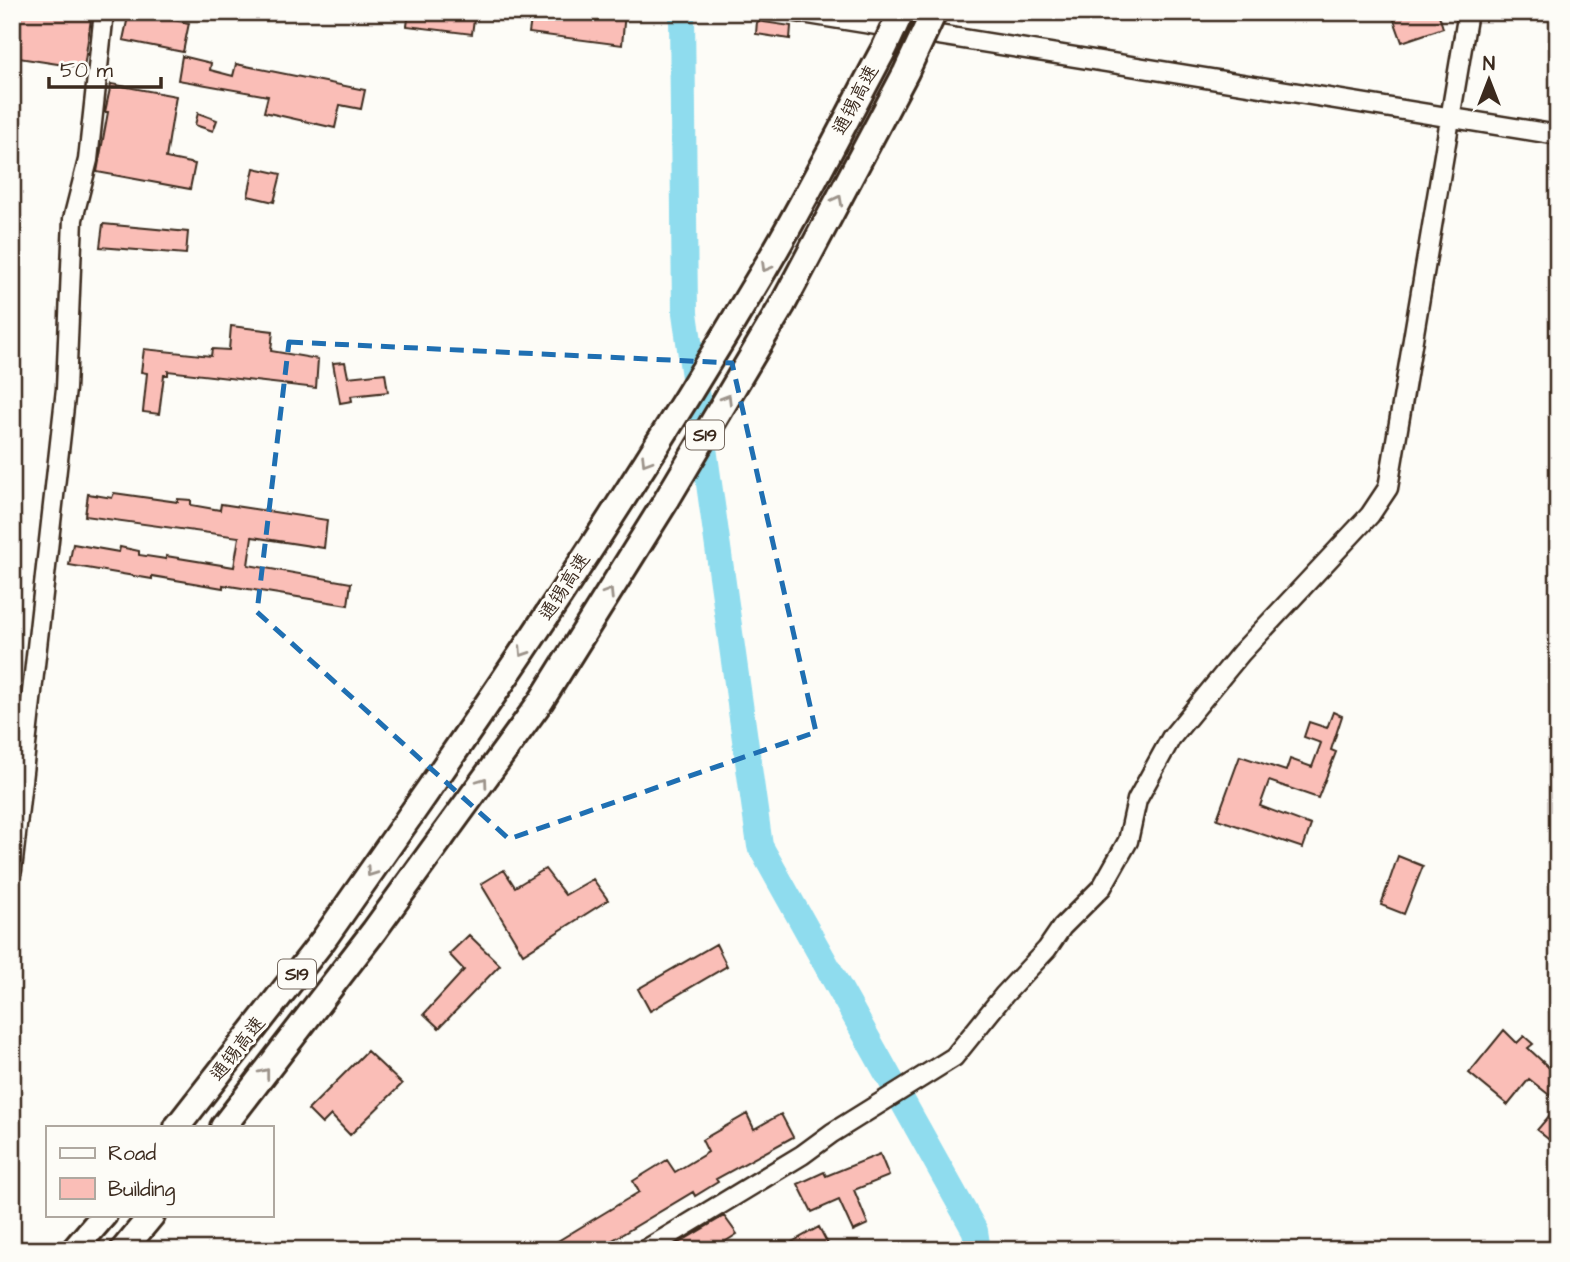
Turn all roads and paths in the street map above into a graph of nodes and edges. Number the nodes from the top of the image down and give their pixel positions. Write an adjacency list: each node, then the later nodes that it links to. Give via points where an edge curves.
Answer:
1 (104, 12): 8 (street, via 88,160 73,219 66,389)
2 (796, 12): 6 (street)
3 (901, 12): 9 (highway, 通锡高速 / S19, one-way to 9, bridge, via 758,280 519,658 324,939)
4 (934, 12): 10 (highway, 通锡高速 / S19, one-way to 4, bridge, via 374,931 541,701 783,304)
5 (1468, 12): 6 (street)
6 (1449, 117): 7 (street); 15 (street, via 1388,488 1370,515 1241,653 1171,738 1137,800 1128,841 1102,887 1062,927 954,1057)
7 (1558, 135)
8 (12, 870)
9 (178, 1126)
10 (224, 1126)
11 (103, 1216): 13 (highway)
12 (151, 1216): 14 (highway)
13 (74, 1250)
14 (123, 1250)
15 (645, 1250)

